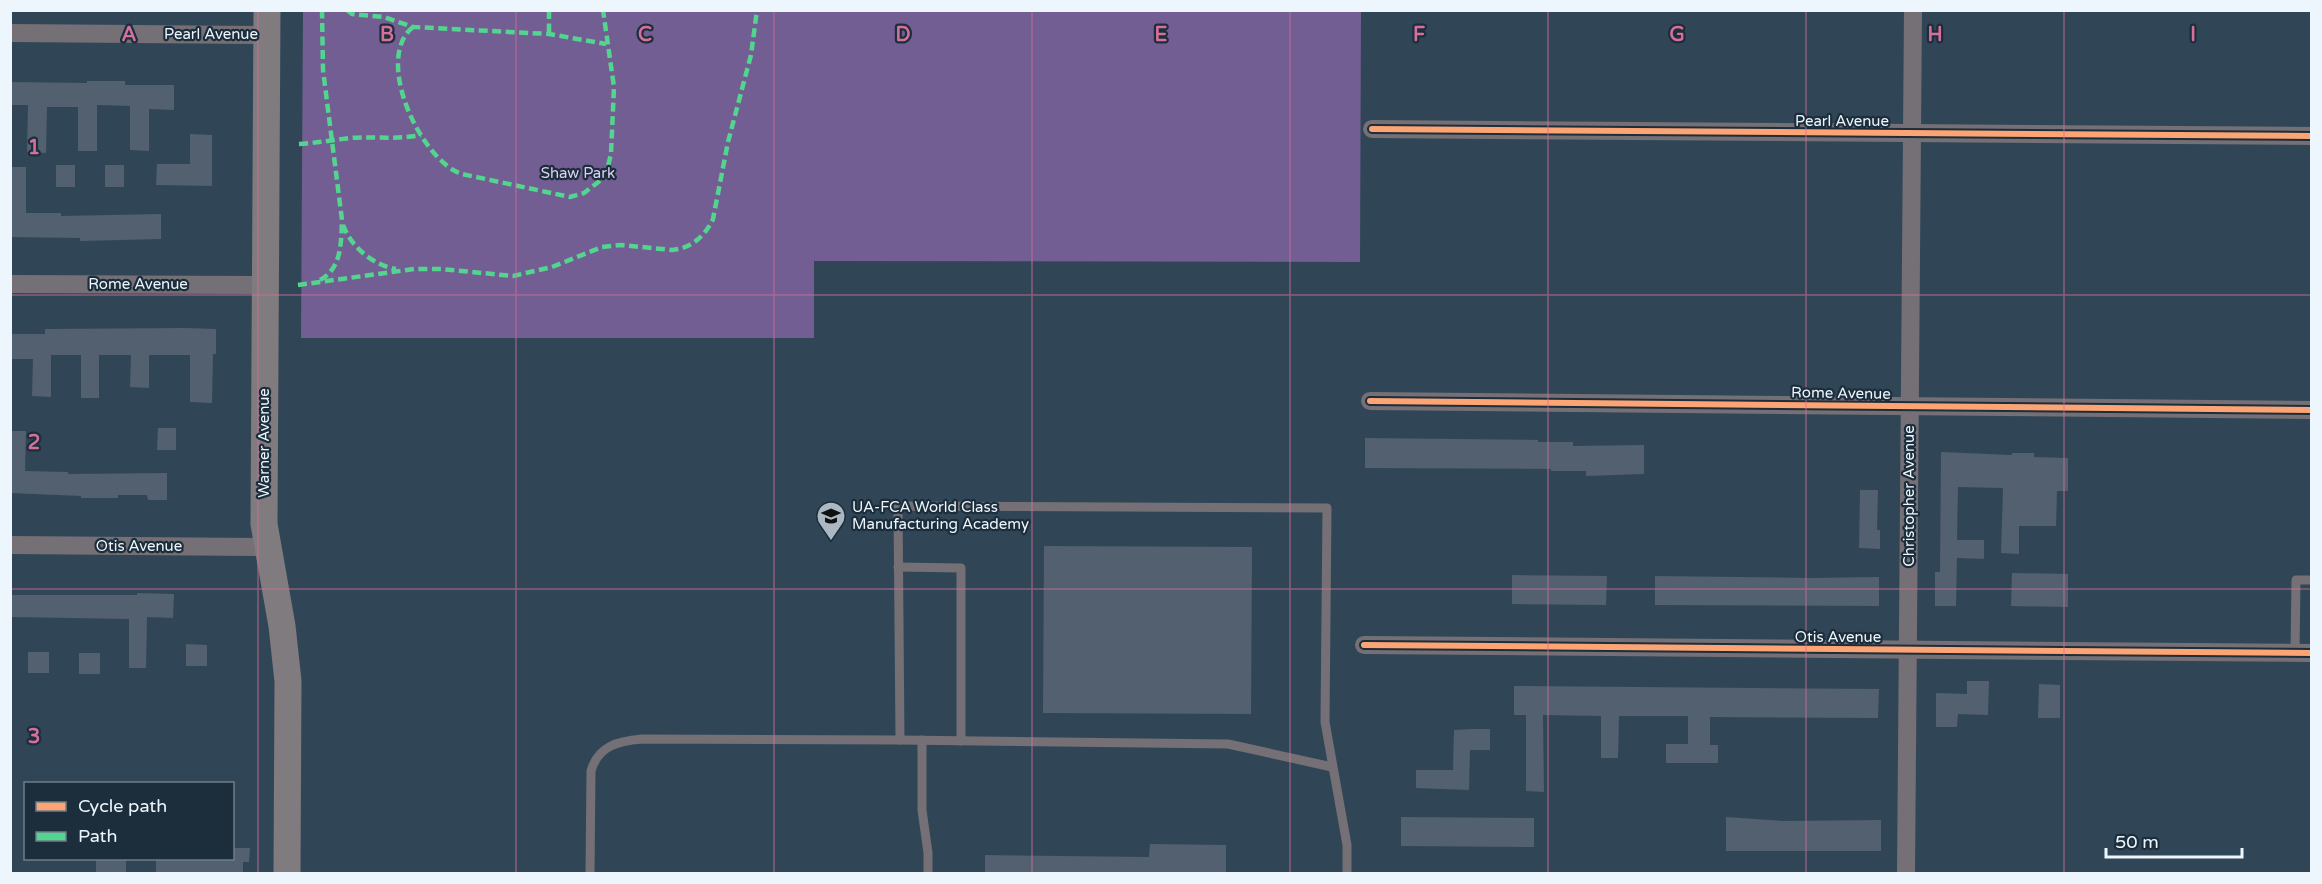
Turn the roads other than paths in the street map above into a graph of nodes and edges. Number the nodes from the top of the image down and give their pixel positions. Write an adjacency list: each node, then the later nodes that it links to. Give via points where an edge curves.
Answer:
1 (1913, 10): 5 (street, Christopher Avenue)
2 (267, 23): 3 (street, Pearl Avenue); 8 (street, Warner Avenue)
3 (10, 33)
4 (1372, 129): 5 (street, Pearl Avenue)
5 (1911, 134): 6 (street, Pearl Avenue); 10 (street, Christopher Avenue)
6 (2312, 136)
7 (10, 284): 8 (street, Rome Avenue)
8 (265, 285): 13 (street, Warner Avenue)
9 (1370, 401): 10 (street, Rome Avenue)
10 (1909, 405): 11 (street, Rome Avenue); 17 (street, Christopher Avenue)
11 (2312, 410)
12 (10, 545): 13 (street, Otis Avenue)
13 (267, 547): 23 (street, Warner Avenue, via 288,681)
14 (898, 567): 19 (lane); 21 (lane, via 961,568); 22 (lane, via 898,506 1327,508 1325,722)
15 (2312, 580): 18 (lane, via 2296,580)
16 (1364, 645): 17 (street, Otis Avenue)
17 (1908, 649): 18 (street, Otis Avenue); 27 (street, Christopher Avenue)
18 (2303, 653)
19 (900, 740): 20 (lane); 24 (lane, via 642,739 614,744 597,756 591,771)
20 (922, 740): 21 (lane); 25 (lane, via 922,810)
21 (961, 741): 22 (lane, via 1228,744)
22 (1332, 767): 26 (lane, via 1347,845)
23 (287, 873)
24 (590, 873)
25 (928, 873)
26 (1347, 873)
27 (1906, 873)

